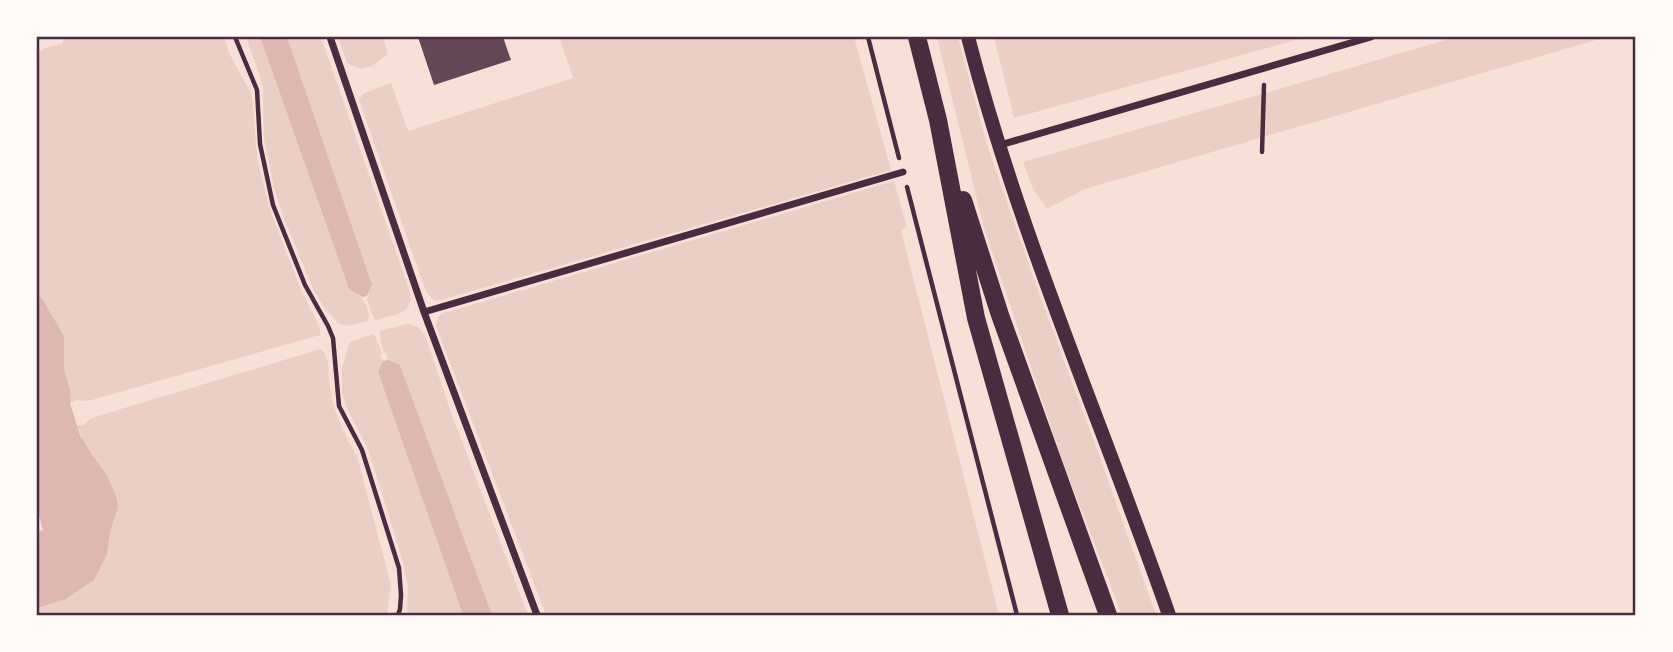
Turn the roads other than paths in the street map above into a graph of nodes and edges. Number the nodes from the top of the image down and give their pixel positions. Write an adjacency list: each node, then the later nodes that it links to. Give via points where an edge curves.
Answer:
1 (330, 37): 8 (street)
2 (917, 37): 5 (main road)
3 (968, 37): 6 (main road)
4 (1371, 37): 6 (street)
5 (938, 120): 10 (main road, via 976,318); 11 (main road, via 1000,315)
6 (1000, 145): 12 (main road)
7 (902, 172): 8 (street)
8 (424, 312): 9 (street)
9 (537, 615)
10 (1060, 615)
11 (1108, 615)
12 (1169, 615)

